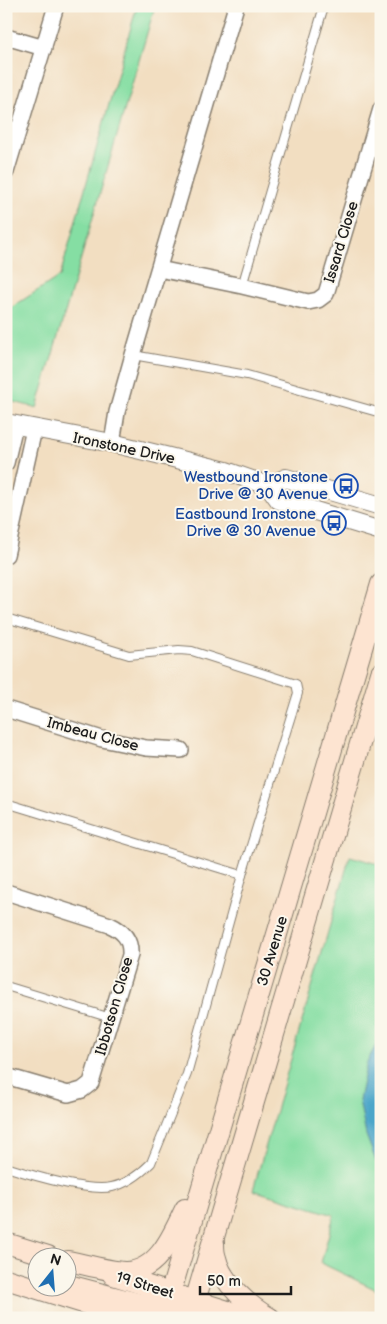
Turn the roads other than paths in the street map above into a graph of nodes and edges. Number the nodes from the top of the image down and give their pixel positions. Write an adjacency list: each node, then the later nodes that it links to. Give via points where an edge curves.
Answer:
1 (56, 6): 5 (street)
2 (236, 6): 9 (street)
3 (324, 6): 10 (lane)
4 (6, 37): 5 (street)
5 (44, 48): 7 (street)
6 (381, 110): 10 (street, Issard Close, via 326,294 308,302)
7 (13, 126): 8 (street)
8 (6, 172)
9 (158, 269): 10 (street, Issard Close); 11 (street)
10 (242, 286)
11 (133, 354): 12 (lane, via 246,374); 15 (street)
12 (381, 413)
13 (11, 424): 14 (street, Ironstone Drive); 16 (street)
14 (34, 429): 15 (street, Ironstone Drive); 20 (street)
15 (112, 443): 17 (street, Ironstone Drive, via 226,471)
16 (6, 464)
17 (269, 486): 18 (street, via 286,478); 19 (street, Ironstone Drive, via 279,500)
18 (381, 506)
19 (381, 530)
20 (6, 555)
21 (381, 584): 32 (main road, 30 Avenue)
22 (6, 618): 27 (lane, via 129,655 192,651 296,684 298,693)
23 (381, 672): 34 (main road, 30 Avenue)
24 (6, 709): 25 (street, Imbeau Close, via 102,739 146,748)
25 (181, 750)
26 (6, 803): 27 (lane)
27 (242, 875): 33 (lane, via 187,1074 151,1163 121,1185 110,1188 87,1187)
28 (6, 892): 30 (street, Ibbotson Close, via 110,925 124,933 130,955)
29 (6, 986): 30 (lane)
30 (111, 1018): 31 (street, Ibbotson Close, via 91,1083 82,1090 61,1092)
31 (6, 1076)
32 (211, 1156): 37 (main road, via 172,1238 160,1255 142,1268 125,1272); 43 (main road, 30 Avenue)
33 (6, 1167)
34 (214, 1240): 44 (main road, 30 Avenue); 47 (main road, via 216,1260 226,1281)
35 (6, 1244): 36 (main road)
36 (28, 1250)
37 (78, 1263)
38 (78, 1266): 43 (main road, 19 Street)
39 (6, 1269): 40 (main road)
40 (28, 1274)
41 (6, 1279): 45 (main road)
42 (78, 1288): 43 (main road, via 152,1307)
43 (167, 1306): 44 (main road, 19 Street)
44 (193, 1309): 46 (main road, 19 Street)
45 (131, 1318)
46 (250, 1318)
47 (270, 1318)

